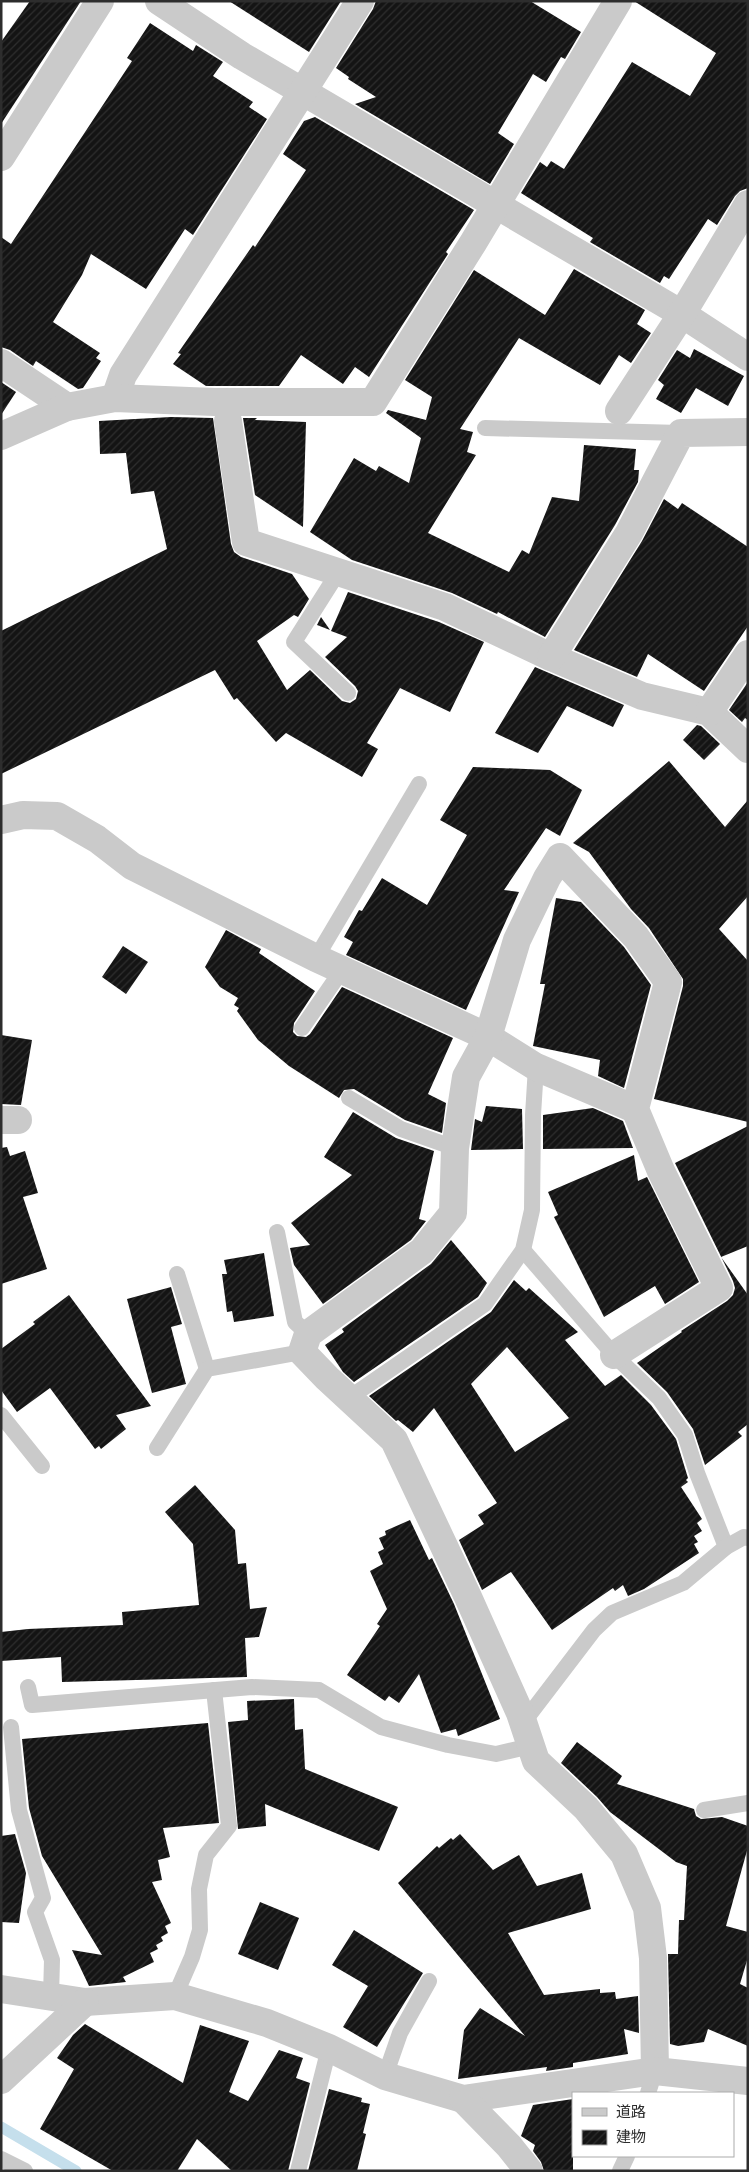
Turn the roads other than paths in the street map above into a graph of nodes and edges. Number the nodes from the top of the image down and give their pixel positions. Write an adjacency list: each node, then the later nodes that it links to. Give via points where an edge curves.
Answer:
1 (100, 1): 6 (street)
2 (159, 1): 5 (street)
3 (360, 1): 5 (street)
4 (618, 1): 8 (street)
5 (304, 93): 8 (street); 12 (street, via 123,375)
6 (1, 156)
7 (748, 204): 9 (street)
8 (495, 206): 9 (street); 12 (street, via 373,402)
9 (682, 314): 10 (street); 14 (street)
10 (748, 357)
11 (1, 363): 13 (street)
12 (115, 398): 13 (street)
13 (67, 408): 19 (street)
14 (619, 411)
15 (228, 421): 20 (street, via 246,542)
16 (485, 428): 18 (lane)
17 (748, 432): 18 (street)
18 (681, 433): 22 (street, via 629,532)
19 (1, 436)
20 (339, 571): 22 (street, via 445,607); 23 (lane, via 294,642)
21 (748, 654): 24 (street)
22 (551, 657): 24 (street, via 642,696)
23 (348, 693)
24 (709, 712): 25 (street)
25 (748, 749)
26 (419, 784): 28 (lane)
27 (1, 820): 28 (street, via 23,815 57,816 97,839 132,866)
28 (316, 958): 29 (street)
29 (342, 970): 30 (lane); 31 (street)
30 (302, 1028)
31 (488, 1036): 32 (street); 34 (street, via 517,940 560,857 636,937 668,982); 35 (street, via 466,1076)
32 (536, 1068): 34 (street); 37 (lane, via 532,1210)
33 (349, 1098): 35 (lane, via 401,1129)
34 (636, 1108): 40 (street, via 661,1171 719,1288)
35 (455, 1148): 39 (street, via 453,1212 422,1251)
36 (277, 1232): 39 (lane, via 295,1322)
37 (523, 1250): 40 (lane); 42 (lane, via 485,1304)
38 (176, 1274): 41 (lane)
39 (305, 1343): 41 (lane); 42 (street)
40 (614, 1356): 47 (lane, via 659,1398 685,1435)
41 (207, 1369): 44 (lane)
42 (349, 1398): 51 (street, via 394,1440 468,1597)
43 (1, 1415): 45 (lane)
44 (157, 1448)
45 (42, 1466)
46 (748, 1538): 47 (lane)
47 (726, 1547): 51 (lane, via 683,1583 612,1613 594,1630)
48 (28, 1687): 49 (lane, via 32,1705)
49 (214, 1690): 51 (lane, via 252,1687 319,1690 381,1727 496,1754); 57 (lane, via 229,1826 206,1855 199,1890 200,1930)
50 (11, 1727): 56 (lane, via 19,1810 43,1898 35,1912 52,1960)
51 (527, 1734): 63 (street, via 536,1762 586,1808 624,1854 647,1908 653,1958)
52 (748, 1803): 53 (lane)
53 (704, 1810)
54 (429, 1981): 60 (lane, via 400,2033)
55 (1, 1988): 56 (street)
56 (51, 1996): 58 (street)
57 (175, 1996): 58 (street); 59 (street, via 267,2023)
58 (85, 2002): 61 (street)
59 (329, 2048): 60 (street); 66 (lane)
60 (386, 2076): 64 (street)
61 (1, 2080)
62 (748, 2081): 63 (street)
63 (652, 2082): 64 (street)
64 (463, 2099): 67 (street)
65 (627, 2157): 68 (lane)
66 (298, 2171)
67 (530, 2171)
68 (620, 2171)

